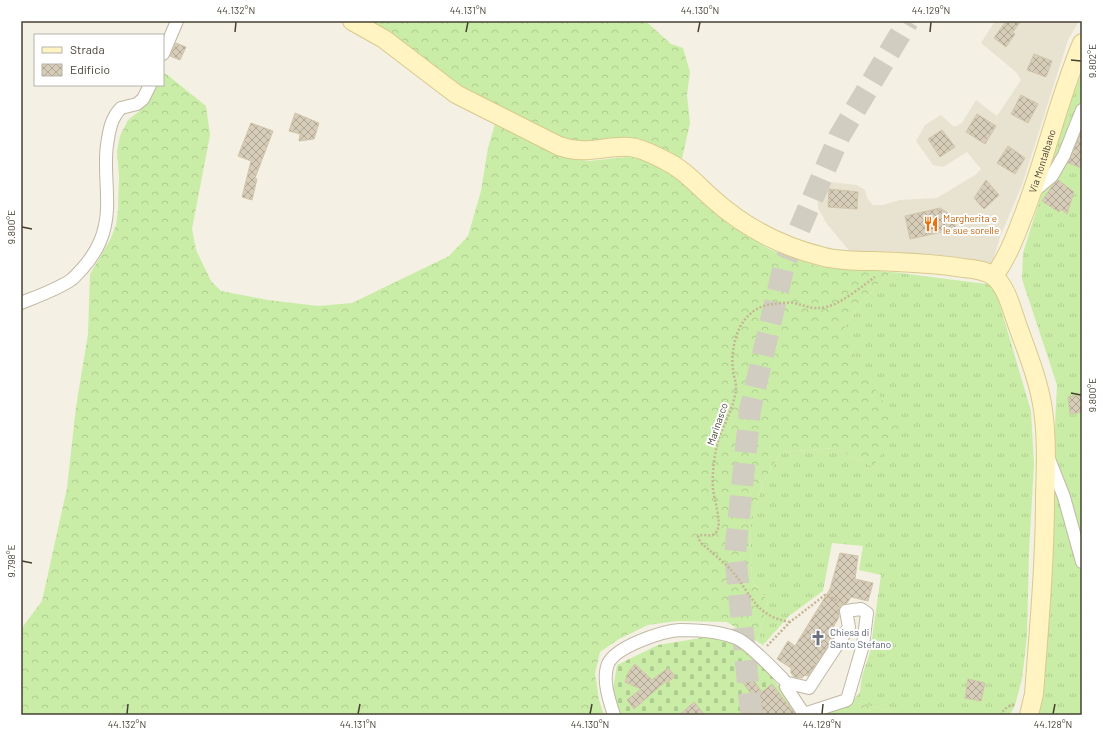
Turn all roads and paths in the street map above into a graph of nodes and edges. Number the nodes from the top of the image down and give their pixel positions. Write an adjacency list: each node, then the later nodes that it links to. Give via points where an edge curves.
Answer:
1 (177, 21): 4 (street)
2 (352, 21): 8 (main road, via 384,39 456,94 559,146 576,151 629,147 639,149 667,161 721,206 769,237 826,258)
3 (1082, 43): 7 (main road, Via Montalbano)
4 (164, 52)
5 (149, 86): 10 (street, via 137,104 121,108 109,131 106,156 107,208 95,254 72,279 55,289)
6 (1082, 110): 7 (street, via 1064,155 1052,176)
7 (1033, 192): 9 (main road, Via Montalbano, via 1009,251)
8 (897, 262): 9 (main road, via 952,266 978,270); 14 (path, Marinasco, via 828,307 812,309 793,303 768,304 756,310 740,328 734,348 732,368 736,386 733,403 718,442 713,466 718,526 712,535 700,535 698,539 733,573 752,600 772,617)
9 (994, 276): 11 (main road, via 1008,298 1034,374 1043,410)
10 (21, 302)
11 (1046, 452): 12 (street, via 1064,497); 17 (main road, via 1045,537 1034,694)
12 (1082, 562)
13 (846, 611): 13 (street, via 849,627 809,688 788,683 786,687 804,714 847,700 863,645 867,613 861,609); 14 (path, via 844,605 825,595)
14 (790, 622): 15 (path)
15 (758, 655): 16 (street); 18 (street, via 740,640 724,634 679,630 656,635 628,647 611,658 606,670 607,688)
16 (783, 679)
17 (1022, 713): 19 (path, via 1015,706 1011,706)
18 (614, 715)
19 (1000, 715)

